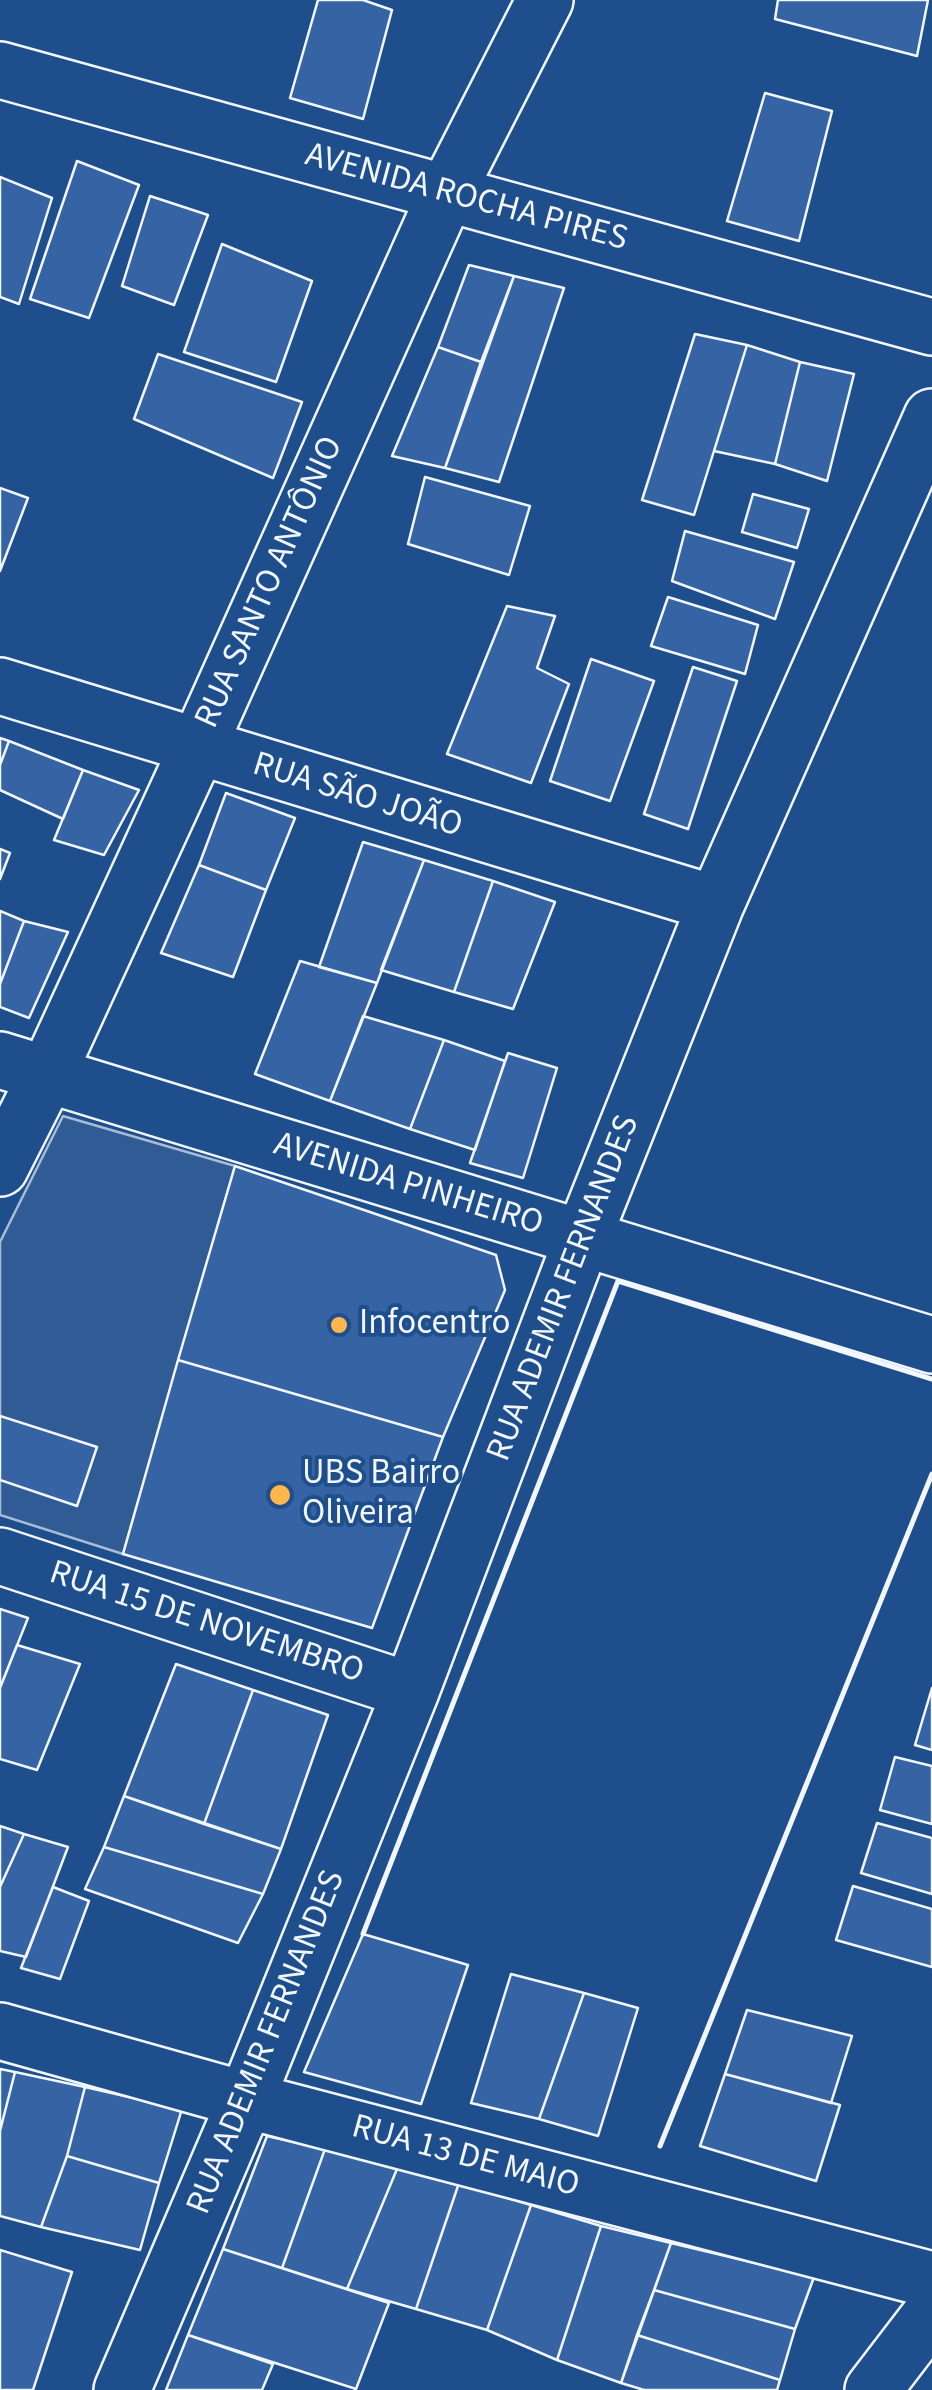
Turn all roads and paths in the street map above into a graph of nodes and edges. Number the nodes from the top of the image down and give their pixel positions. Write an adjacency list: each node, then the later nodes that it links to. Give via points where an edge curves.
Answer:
1 (545, 0): 3 (street, RUA SANTO ANTÔNIO)
2 (0, 70): 3 (street, AVENIDA ROCHA PIRES)
3 (446, 194): 4 (street, AVENIDA ROCHA PIRES); 7 (street, RUA SANTO ANTÔNIO)
4 (932, 327)
5 (932, 416): 8 (street, RUA ADEMIR FERNANDES)
6 (0, 686): 7 (street, RUA SÃO JOÃO)
7 (197, 748): 8 (street, RUA SÃO JOÃO); 9 (street, RUA SANTO ANTÔNIO)
8 (716, 904): 11 (street, RUA ADEMIR FERNANDES)
9 (24, 1067): 10 (street, RUA SANTO ANTÔNIO); 11 (street, AVENIDA PINHEIRO)
10 (0, 1168)
11 (582, 1240): 12 (street, AVENIDA PINHEIRO); 14 (street, RUA ADEMIR FERNANDES)
12 (932, 1345)
13 (0, 1556): 14 (street, RUA 15 DE NOVEMBRO)
14 (412, 1691): 16 (street, RUA ADEMIR FERNANDES)
15 (0, 2030): 16 (street, RUA 13 DE MAIO)
16 (246, 2100): 17 (street, RUA 13 DE MAIO); 19 (street, RUA ADEMIR FERNANDES)
17 (932, 2280)
18 (932, 2313): 20 (street)
19 (122, 2390)
20 (873, 2390)

